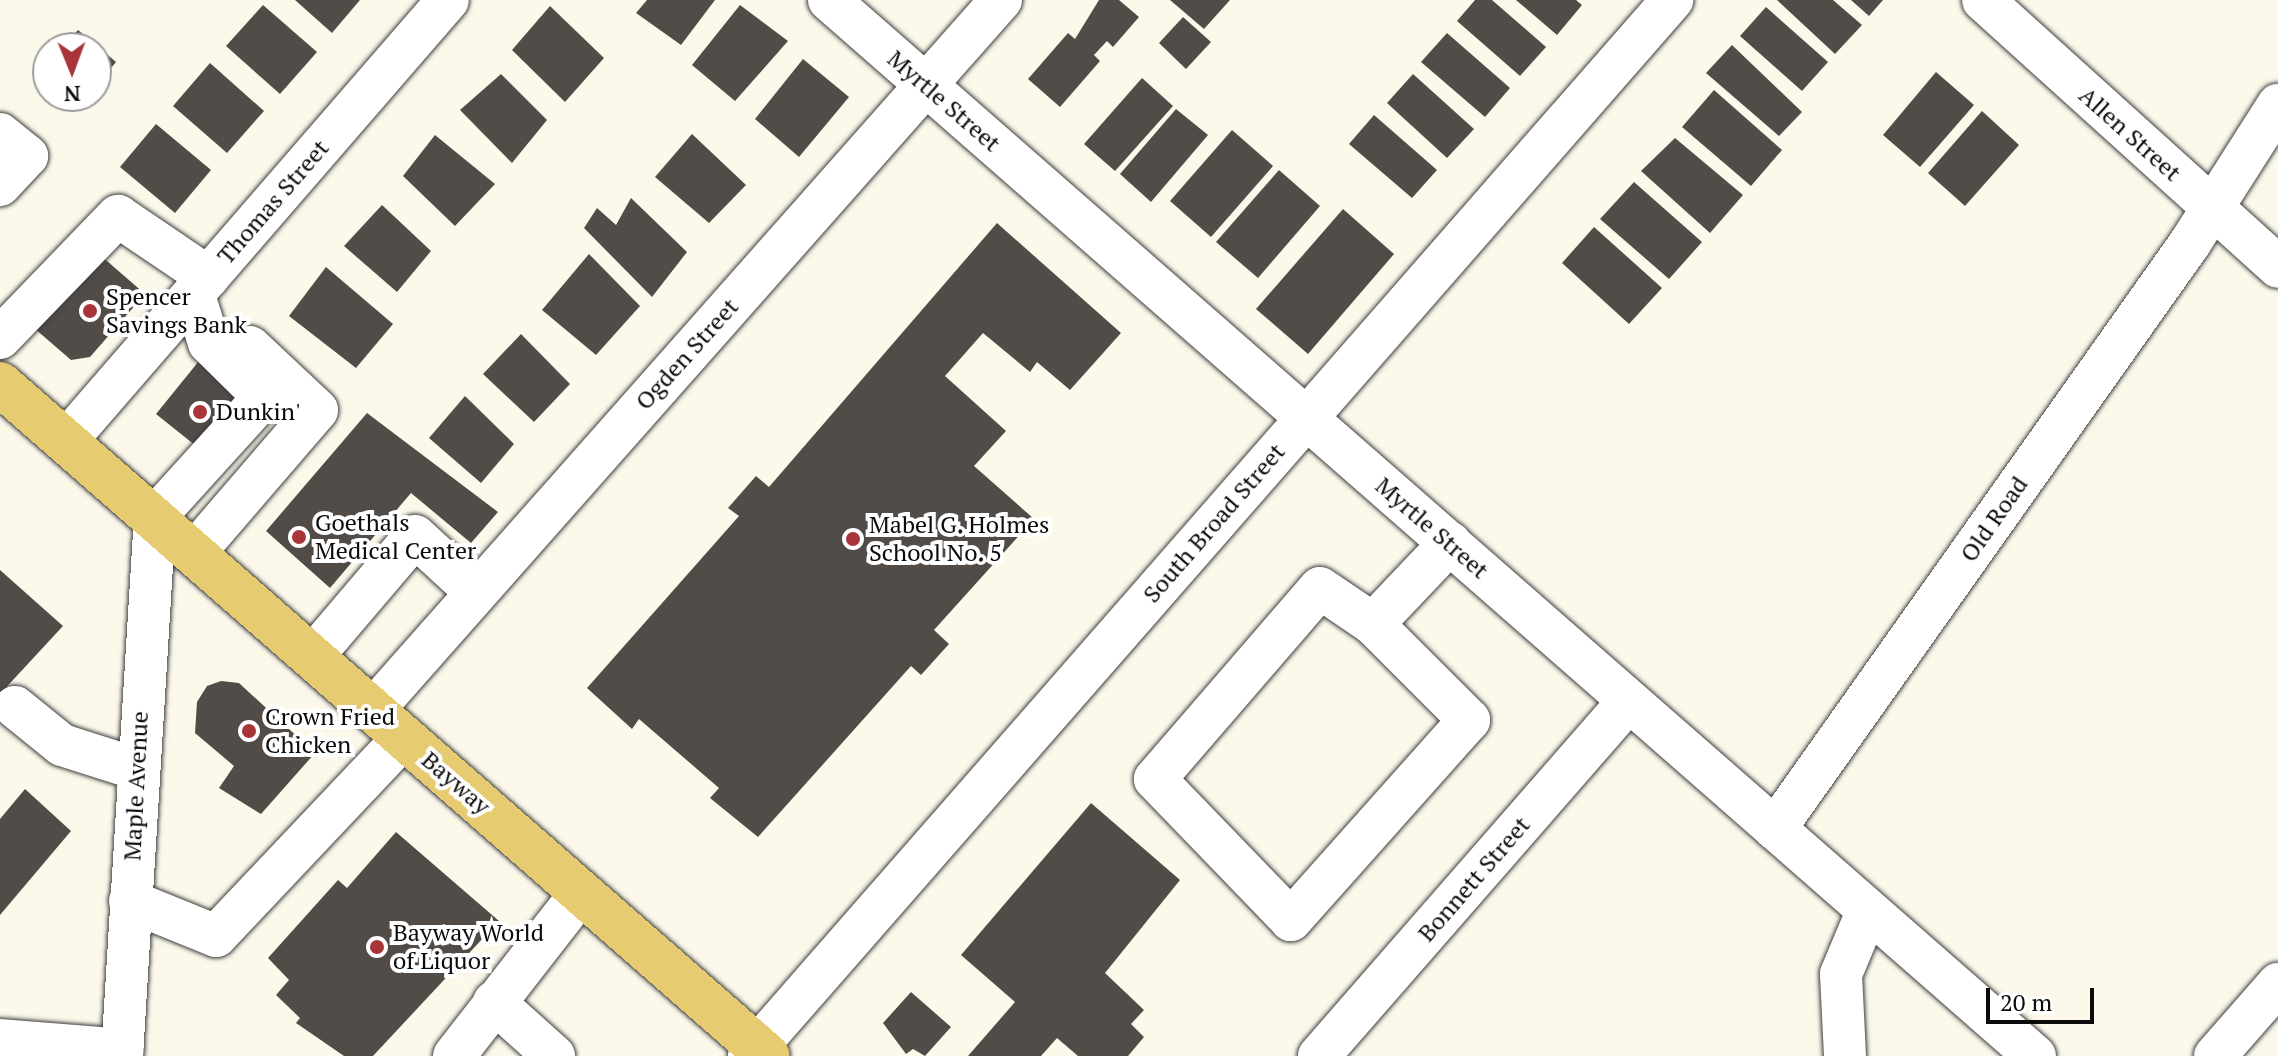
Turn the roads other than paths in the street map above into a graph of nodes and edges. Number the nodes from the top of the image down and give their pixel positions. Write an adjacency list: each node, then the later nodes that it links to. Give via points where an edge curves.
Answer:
1 (448, 0): 12 (street, Thomas Street)
2 (829, 0): 6 (street, Myrtle Street)
3 (1001, 0): 6 (street, Ogden Street)
4 (1672, 0): 15 (street, South Broad Street)
5 (1983, 0): 10 (street, Allen Street)
6 (925, 85): 15 (street, Myrtle Street); 20 (street, Ogden Street)
7 (2278, 105): 10 (street, Old Road)
8 (0, 134): 9 (street, via 27,156)
9 (0, 185)
10 (2208, 205): 11 (street, Allen Street); 27 (street, Old Road, via 2190,243)
11 (2278, 267)
12 (201, 286): 13 (street, via 118,216); 16 (street, Thomas Street); 17 (street, via 209,343 264,397); 19 (street, via 317,410)
13 (0, 338)
14 (0, 384): 16 (main road, Bayway)
15 (1306, 417): 18 (street, Myrtle Street); 35 (street, South Broad Street)
16 (66, 441): 17 (main road, Bayway)
17 (155, 517): 19 (main road, Bayway); 26 (street, Maple Avenue)
18 (1450, 543): 21 (street); 23 (street, Myrtle Street)
19 (195, 552): 22 (main road, Bayway)
20 (476, 592): 22 (street, via 415,536); 25 (street, Ogden Street)
21 (1373, 624): 21 (street, via 1320,588 1155,779 1291,920 1469,720)
22 (313, 656): 25 (main road, Bayway)
23 (1628, 702): 27 (street, Myrtle Street); 38 (street, Bonnett Street)
24 (15, 707): 26 (street, via 62,745)
25 (389, 723): 28 (main road, Bayway); 29 (street, Ogden Street, via 216,936)
26 (137, 769): 29 (street, Maple Avenue)
27 (1775, 829): 30 (street, Myrtle Street)
28 (581, 893): 32 (street); 35 (main road, Bayway)
29 (130, 901): 34 (street, Maple Avenue)
30 (1867, 912): 39 (street, via 1841,974); 40 (street, Myrtle Street)
31 (2278, 984): 41 (street)
32 (494, 1002): 36 (street); 37 (street)
33 (0, 1040): 34 (street)
34 (122, 1053)
35 (758, 1053)
36 (454, 1056)
37 (554, 1056)
38 (1319, 1056)
39 (1845, 1056)
40 (2035, 1056)
41 (2215, 1056)

